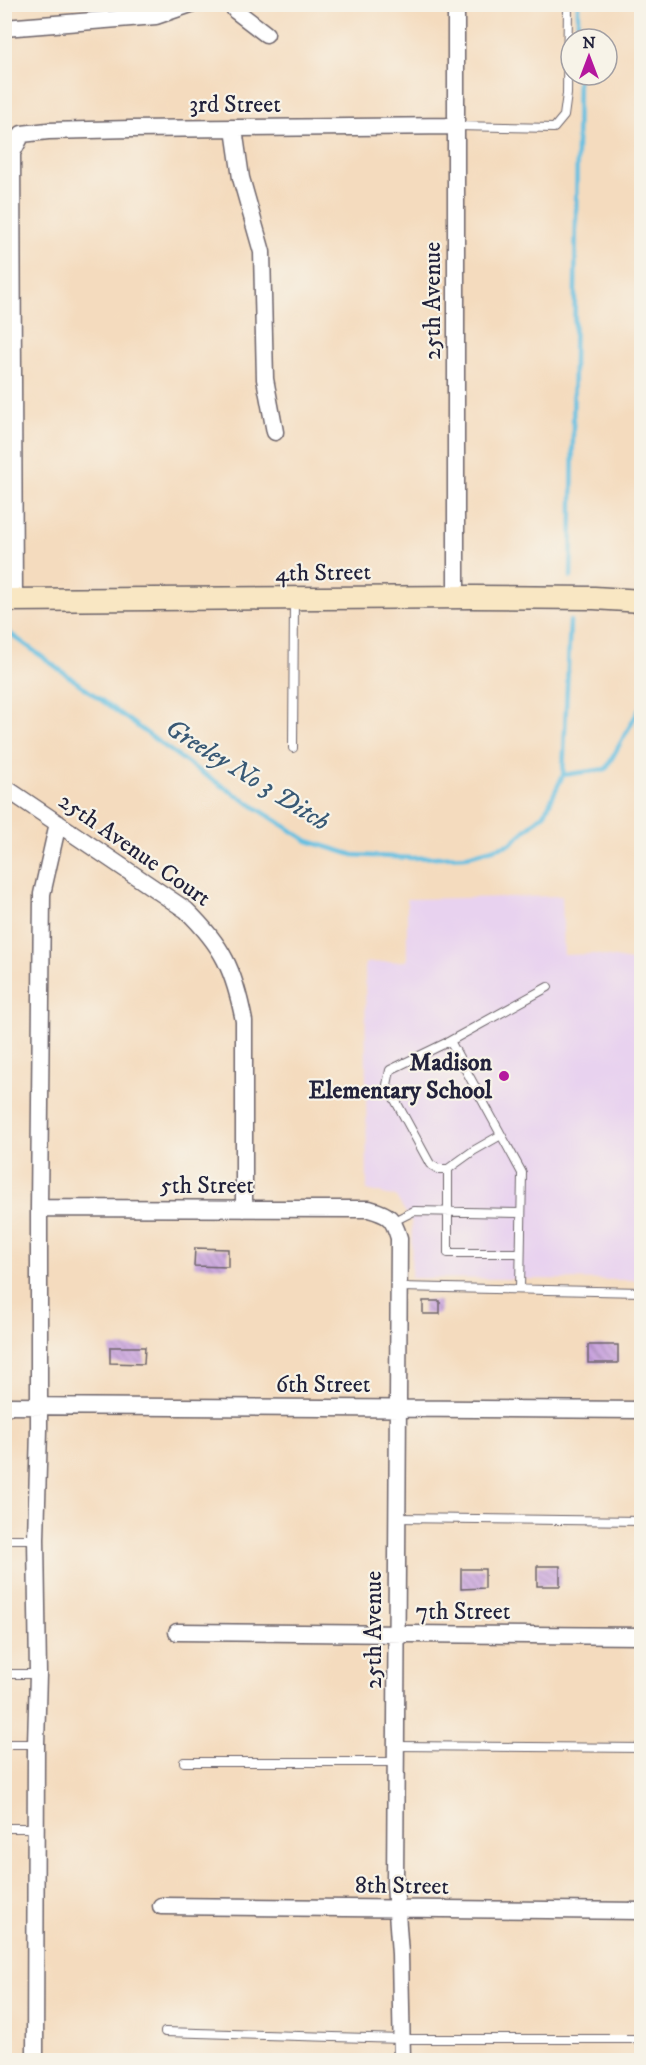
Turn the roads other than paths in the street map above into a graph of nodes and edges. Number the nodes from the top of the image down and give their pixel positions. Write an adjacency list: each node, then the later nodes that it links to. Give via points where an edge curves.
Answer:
1 (191, 4): 5 (street, via 156,16)
2 (231, 4): 6 (street)
3 (456, 4): 7 (street, 25th Avenue)
4 (568, 4): 7 (lane, via 567,94 564,116 554,128)
5 (4, 28)
6 (266, 34)
7 (456, 126): 8 (street, 3rd Street); 10 (street, 25th Avenue)
8 (234, 129): 9 (street, via 241,178 262,252 265,379); 12 (street, 3rd Street, via 48,131 22,134 12,153)
9 (275, 432)
10 (456, 597): 11 (main road, 4th Street); 13 (main road, 4th Street)
11 (294, 599): 12 (main road, 4th Street); 14 (lane)
12 (9, 600)
13 (642, 601)
14 (292, 748)
15 (4, 787): 16 (street, 25th Avenue Court)
16 (58, 823): 21 (street, via 42,894); 22 (street, 25th Avenue Court, via 186,910 208,932 227,961 244,1021)
17 (548, 987): 18 (lane)
18 (450, 1041): 19 (lane); 20 (lane, via 390,1070 387,1085 430,1164)
19 (501, 1135): 20 (lane); 24 (lane, via 522,1173)
20 (448, 1169): 23 (lane)
21 (39, 1208): 22 (street, 5th Street); 31 (street)
22 (244, 1209): 25 (street, 5th Street, via 369,1209)
23 (448, 1212): 24 (lane); 25 (lane, via 414,1211); 26 (lane, via 448,1253)
24 (521, 1213): 26 (lane)
25 (394, 1221): 27 (street, 25th Avenue, via 399,1239)
26 (520, 1253): 28 (lane)
27 (399, 1287): 28 (lane); 32 (street, 25th Avenue)
28 (520, 1289): 29 (lane)
29 (642, 1292)
30 (4, 1406): 31 (street, 6th Street)
31 (40, 1406): 32 (street, 6th Street); 37 (street)
32 (398, 1408): 33 (street, 6th Street); 34 (street, 25th Avenue)
33 (642, 1410)
34 (398, 1518): 35 (lane); 39 (street, 25th Avenue)
35 (642, 1521)
36 (4, 1539): 37 (lane)
37 (36, 1539): 42 (street)
38 (177, 1632): 39 (street, 7th Street)
39 (396, 1635): 40 (street, 7th Street); 46 (street, 25th Avenue)
40 (642, 1636)
41 (4, 1674): 42 (lane)
42 (38, 1674): 44 (street)
43 (4, 1744): 44 (lane)
44 (36, 1744): 49 (street)
45 (642, 1748): 46 (lane)
46 (396, 1754): 47 (lane); 51 (street, 25th Avenue)
47 (184, 1762)
48 (4, 1828): 49 (lane)
49 (37, 1828): 56 (street)
50 (162, 1906): 51 (street, 8th Street)
51 (397, 1909): 52 (street, 8th Street); 54 (street, 25th Avenue)
52 (642, 1911)
53 (165, 2032): 54 (lane)
54 (402, 2039): 55 (lane); 57 (street, 25th Avenue)
55 (642, 2039)
56 (35, 2061)
57 (402, 2061)

